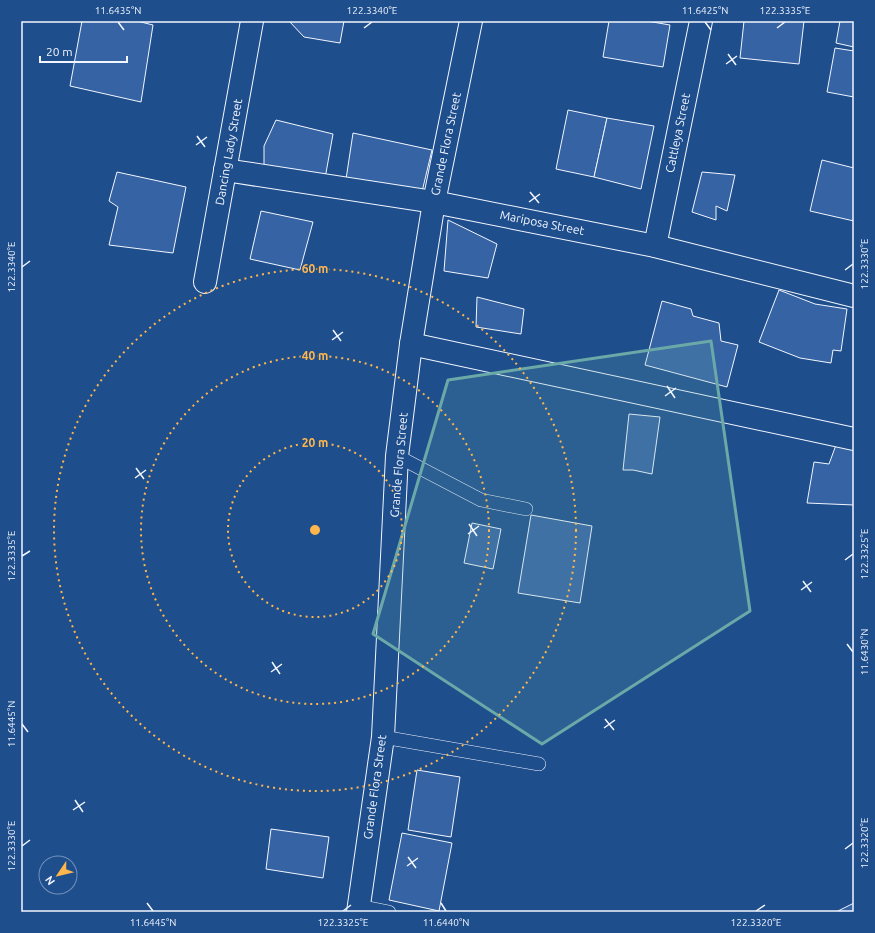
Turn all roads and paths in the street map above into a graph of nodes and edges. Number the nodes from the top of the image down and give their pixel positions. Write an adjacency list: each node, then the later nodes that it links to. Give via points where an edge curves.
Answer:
1 (252, 21): 4 (street, Dancing Lady Street)
2 (471, 21): 5 (street, Grande Flora Street)
3 (701, 21): 6 (street, Cattleya Street)
4 (225, 170): 5 (street, Mariposa Street); 7 (street, Dancing Lady Street)
5 (434, 202): 6 (street, Mariposa Street); 9 (street, Grande Flora Street)
6 (654, 246): 8 (street, Mariposa Street)
7 (205, 282)
8 (854, 296)
9 (411, 344): 10 (street); 11 (street, Grande Flora Street)
10 (854, 439)
11 (397, 456): 12 (lane, via 481,500); 13 (street, Grande Flora Street)
12 (526, 509)
13 (383, 737): 14 (lane); 15 (street, Grande Flora Street)
14 (539, 764)
15 (358, 909): 16 (lane)
16 (389, 912)

